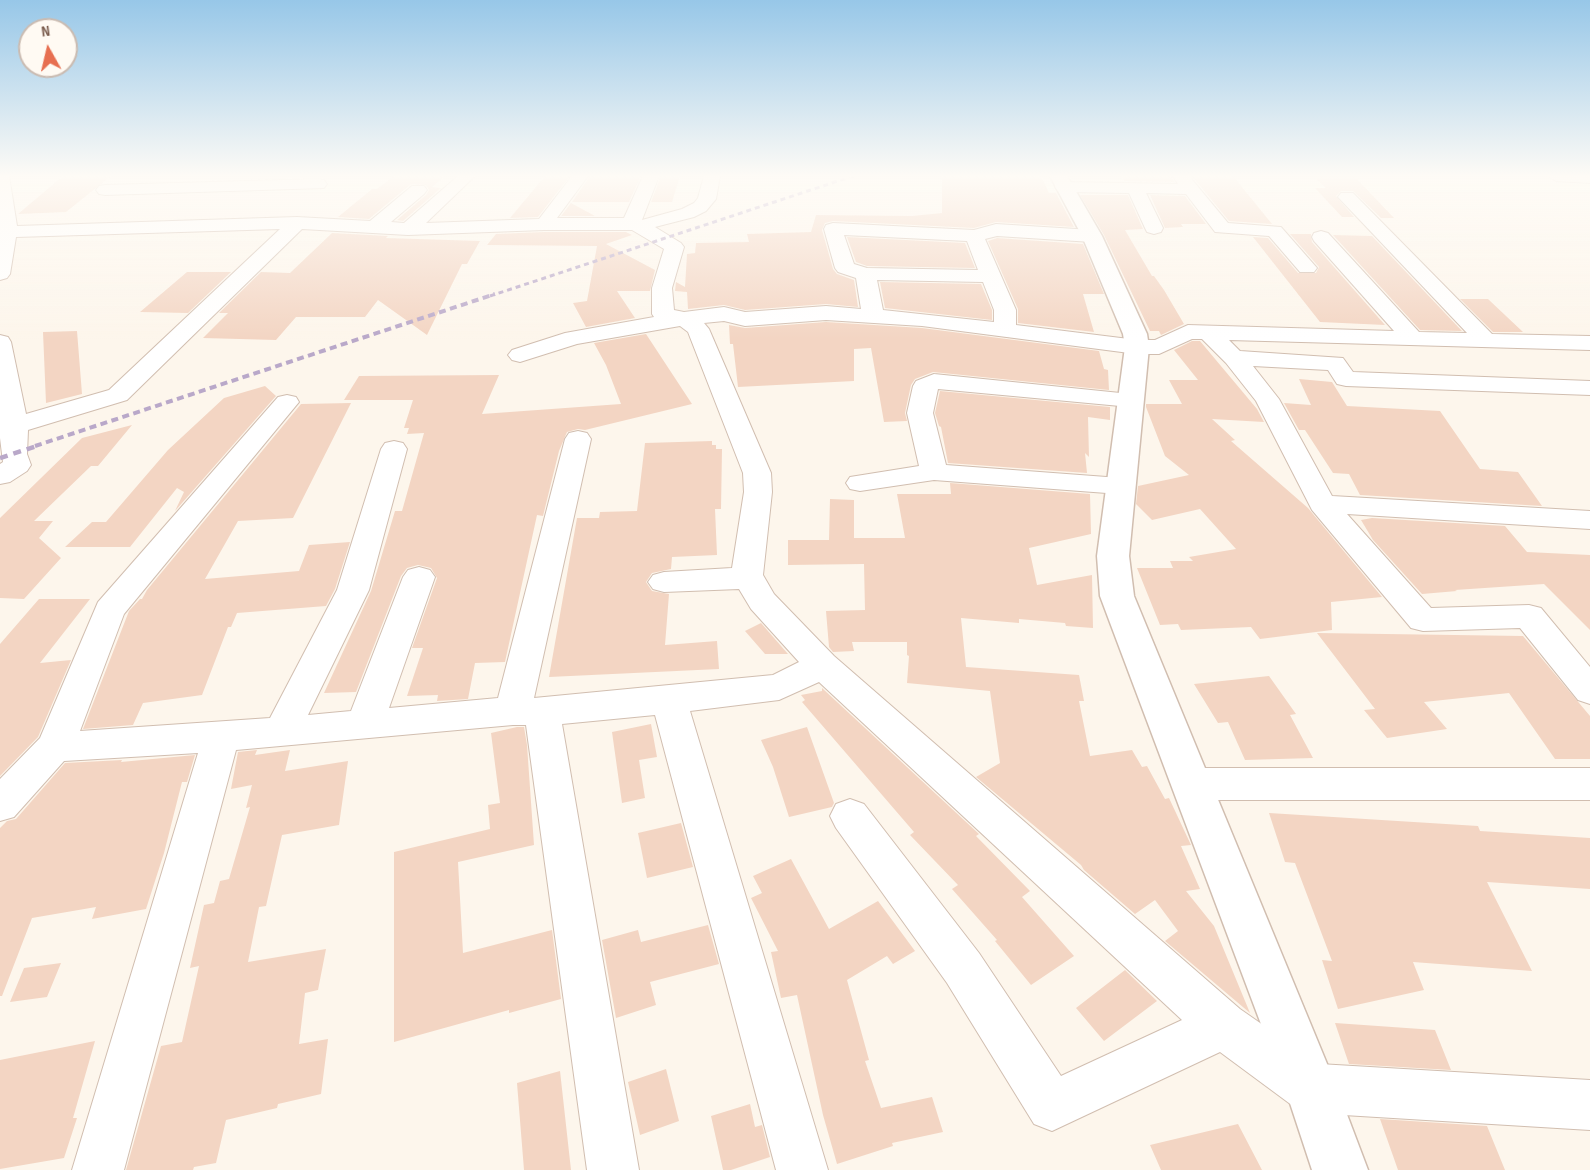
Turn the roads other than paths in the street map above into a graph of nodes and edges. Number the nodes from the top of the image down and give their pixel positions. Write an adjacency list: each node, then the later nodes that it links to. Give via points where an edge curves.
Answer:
1 (4, 231): 2 (street); 16 (street)
2 (26, 231)
3 (289, 231): 33 (street, via 118,395)
4 (645, 231): 20 (street, via 674,247 662,288 663,314)
5 (833, 231): 17 (street, via 845,268)
6 (847, 231): 12 (street)
7 (994, 231): 12 (street)
8 (1006, 231): 13 (street)
9 (1089, 231): 13 (street)
10 (1267, 231): 15 (street, via 1274,231)
11 (1380, 231): 24 (street)
12 (974, 236): 18 (street)
13 (1092, 236): 27 (street, via 1135,334)
14 (1321, 237): 23 (street)
15 (1307, 268)
16 (0, 273)
17 (866, 274): 18 (street); 19 (street)
18 (992, 276): 21 (street, via 1005,310)
19 (873, 315): 20 (street, via 826,313 745,319 724,314); 21 (street)
20 (684, 319): 28 (street, via 573,338); 43 (street, via 698,329 757,472)
21 (1005, 331): 27 (street)
22 (1208, 332): 23 (street); 27 (street, via 1188,332 1158,347); 29 (street)
23 (1413, 338): 24 (street)
24 (1485, 339): 26 (street)
25 (0, 342): 33 (street)
26 (1590, 344)
27 (1137, 347): 31 (street)
28 (520, 355)
29 (1234, 358): 30 (street, via 1335,363 1346,379); 40 (street, via 1268,399)
30 (1590, 388)
31 (1131, 400): 36 (street, via 934,381 925,386 920,413); 39 (street)
32 (287, 402): 52 (street, via 109,610)
33 (8, 428): 37 (street, via 17,465)
34 (578, 439): 48 (street)
35 (394, 449): 50 (street, via 353,590)
36 (934, 472): 38 (street); 39 (street)
37 (0, 476)
38 (860, 483)
39 (1120, 486): 53 (street, via 1113,556 1117,596)
40 (1323, 504): 41 (street); 46 (street, via 1423,620 1529,616)
41 (1590, 520)
42 (419, 577): 49 (street)
43 (749, 578): 44 (street); 45 (street, via 762,602)
44 (664, 582)
45 (822, 665): 47 (street, via 779,687); 57 (street)
46 (1590, 691)
47 (669, 700): 48 (street); 62 (street)
48 (527, 712): 49 (street); 61 (street)
49 (365, 723): 50 (street)
50 (282, 730): 51 (street)
51 (221, 737): 52 (street); 60 (street)
52 (54, 747): 55 (street)
53 (1191, 784): 54 (street); 58 (street)
54 (1590, 784)
55 (0, 805)
56 (850, 816): 57 (street, via 963,968 1052,1106)
57 (1223, 1026): 58 (street)
58 (1311, 1088): 59 (street); 63 (street)
59 (1590, 1105)
60 (98, 1170)
61 (613, 1170)
62 (802, 1170)
63 (1340, 1170)

